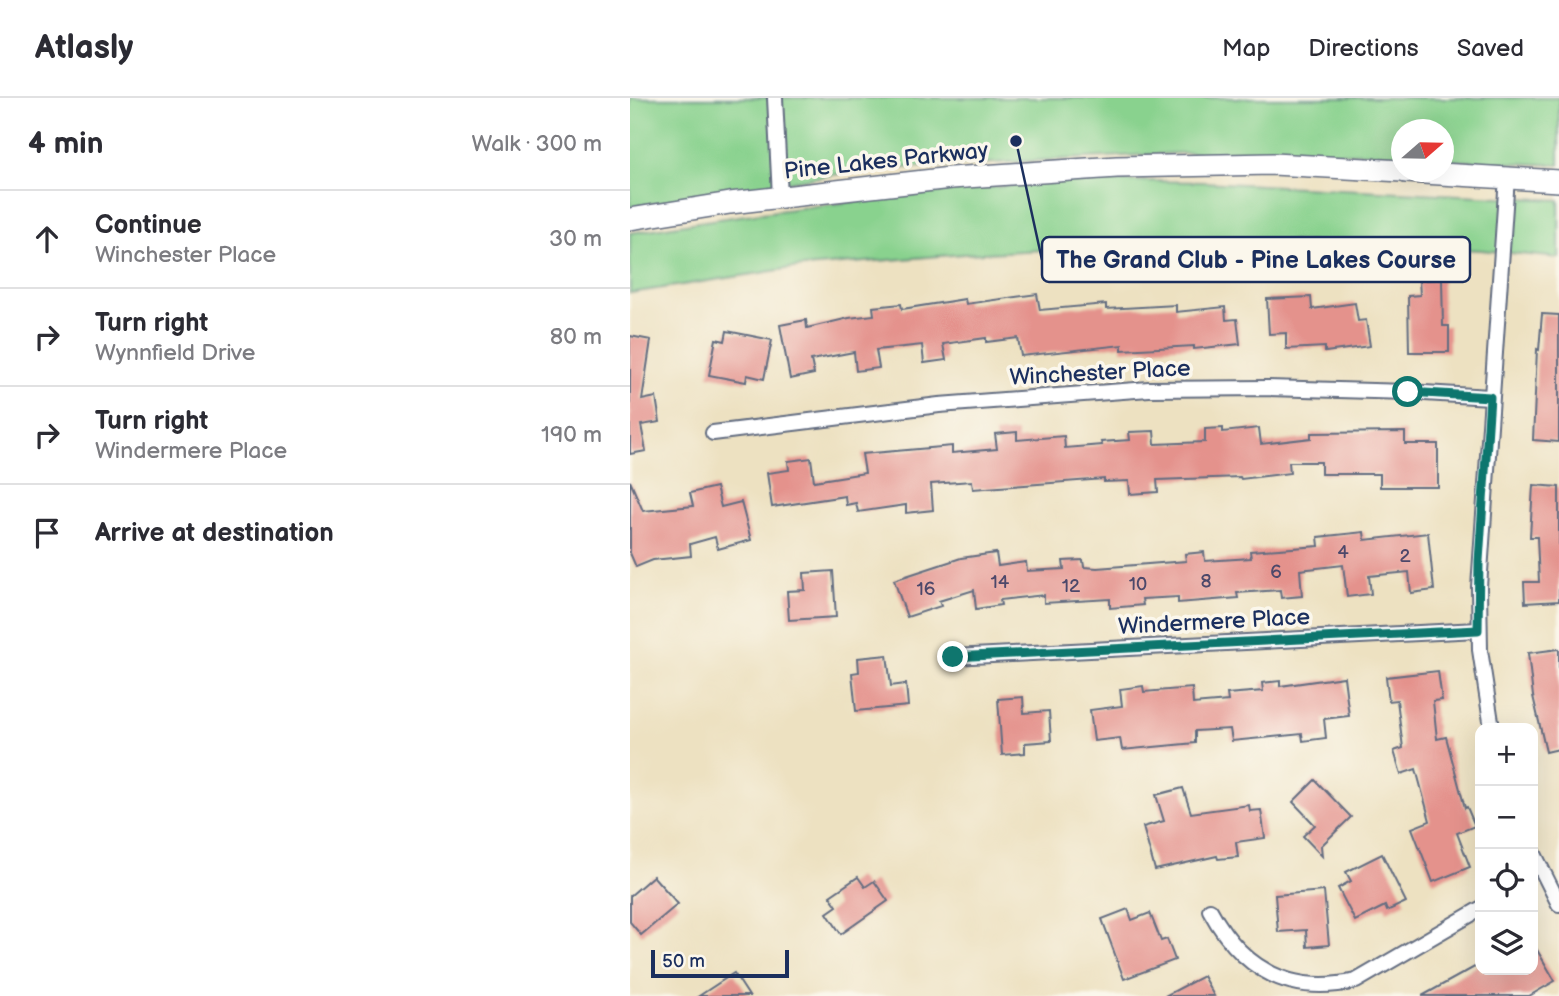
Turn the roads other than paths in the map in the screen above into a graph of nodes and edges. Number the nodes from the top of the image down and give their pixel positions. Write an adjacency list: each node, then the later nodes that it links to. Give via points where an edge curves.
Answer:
1 (775, 98): 6 (street)
2 (1391, 170): 6 (street, Pine Lakes Parkway, via 1273,164 1117,167 951,178)
3 (1454, 174): 4 (street, Pine Lakes Parkway)
4 (1507, 177): 5 (street, Pine Lakes Parkway); 8 (street)
5 (1559, 181)
6 (780, 197): 7 (street, Pine Lakes Parkway)
7 (630, 219)
8 (1490, 397): 9 (street, Winchester Place, via 1149,389 939,405); 10 (street)
9 (713, 433)
10 (1478, 630): 11 (street, Windermere Place); 12 (street)
11 (953, 657)
12 (1491, 723)
13 (1538, 876): 14 (street)
14 (1559, 904)
15 (1210, 911): 16 (street, via 1232,948 1247,962 1277,982 1310,991 1341,988 1356,981)
16 (1475, 912)

